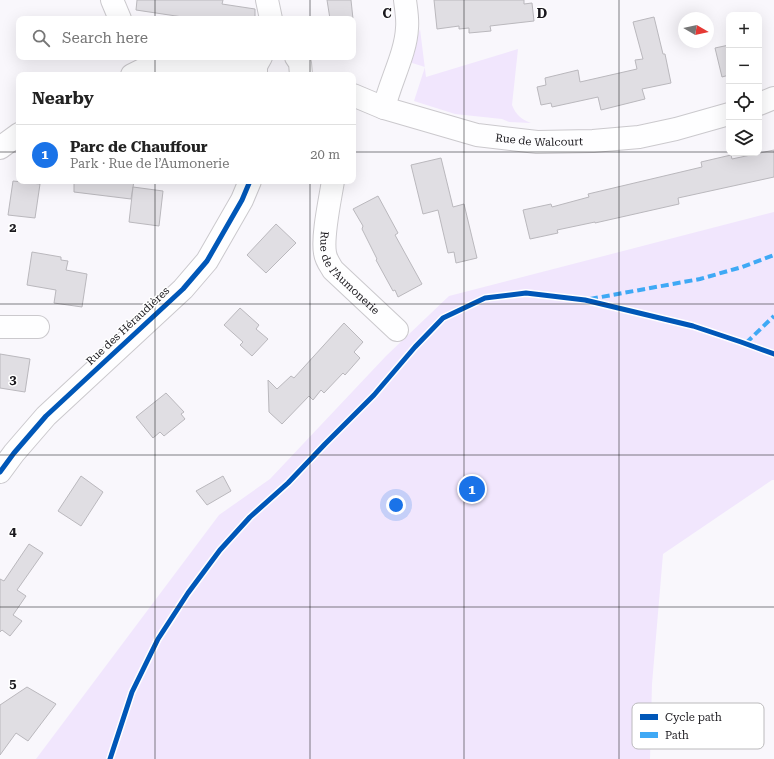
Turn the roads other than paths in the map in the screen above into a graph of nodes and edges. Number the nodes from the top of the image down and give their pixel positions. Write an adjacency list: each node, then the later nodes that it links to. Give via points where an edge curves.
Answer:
1 (112, 0): 4 (street)
2 (268, 0): 5 (street)
3 (405, 0): 13 (street, via 408,26 406,41 387,92)
4 (119, 16)
5 (271, 16)
6 (298, 60): 9 (street)
7 (137, 67): 8 (street)
8 (257, 68)
9 (301, 72)
10 (356, 96): 13 (street, Rue de Walcourt)
11 (774, 98): 12 (street)
12 (762, 103)
13 (384, 108): 14 (street, Rue de Walcourt, via 477,135 537,142 639,137)
14 (726, 115)
15 (16, 136): 16 (street)
16 (0, 148)
17 (249, 184): 22 (street, Rue des Héraudières, via 207,262 183,289 46,416)
18 (333, 184): 21 (street, Rue de l’Aumonerie, via 325,240 328,262 333,270)
19 (0, 327): 20 (street)
20 (38, 327)
21 (397, 330)
22 (0, 472)

